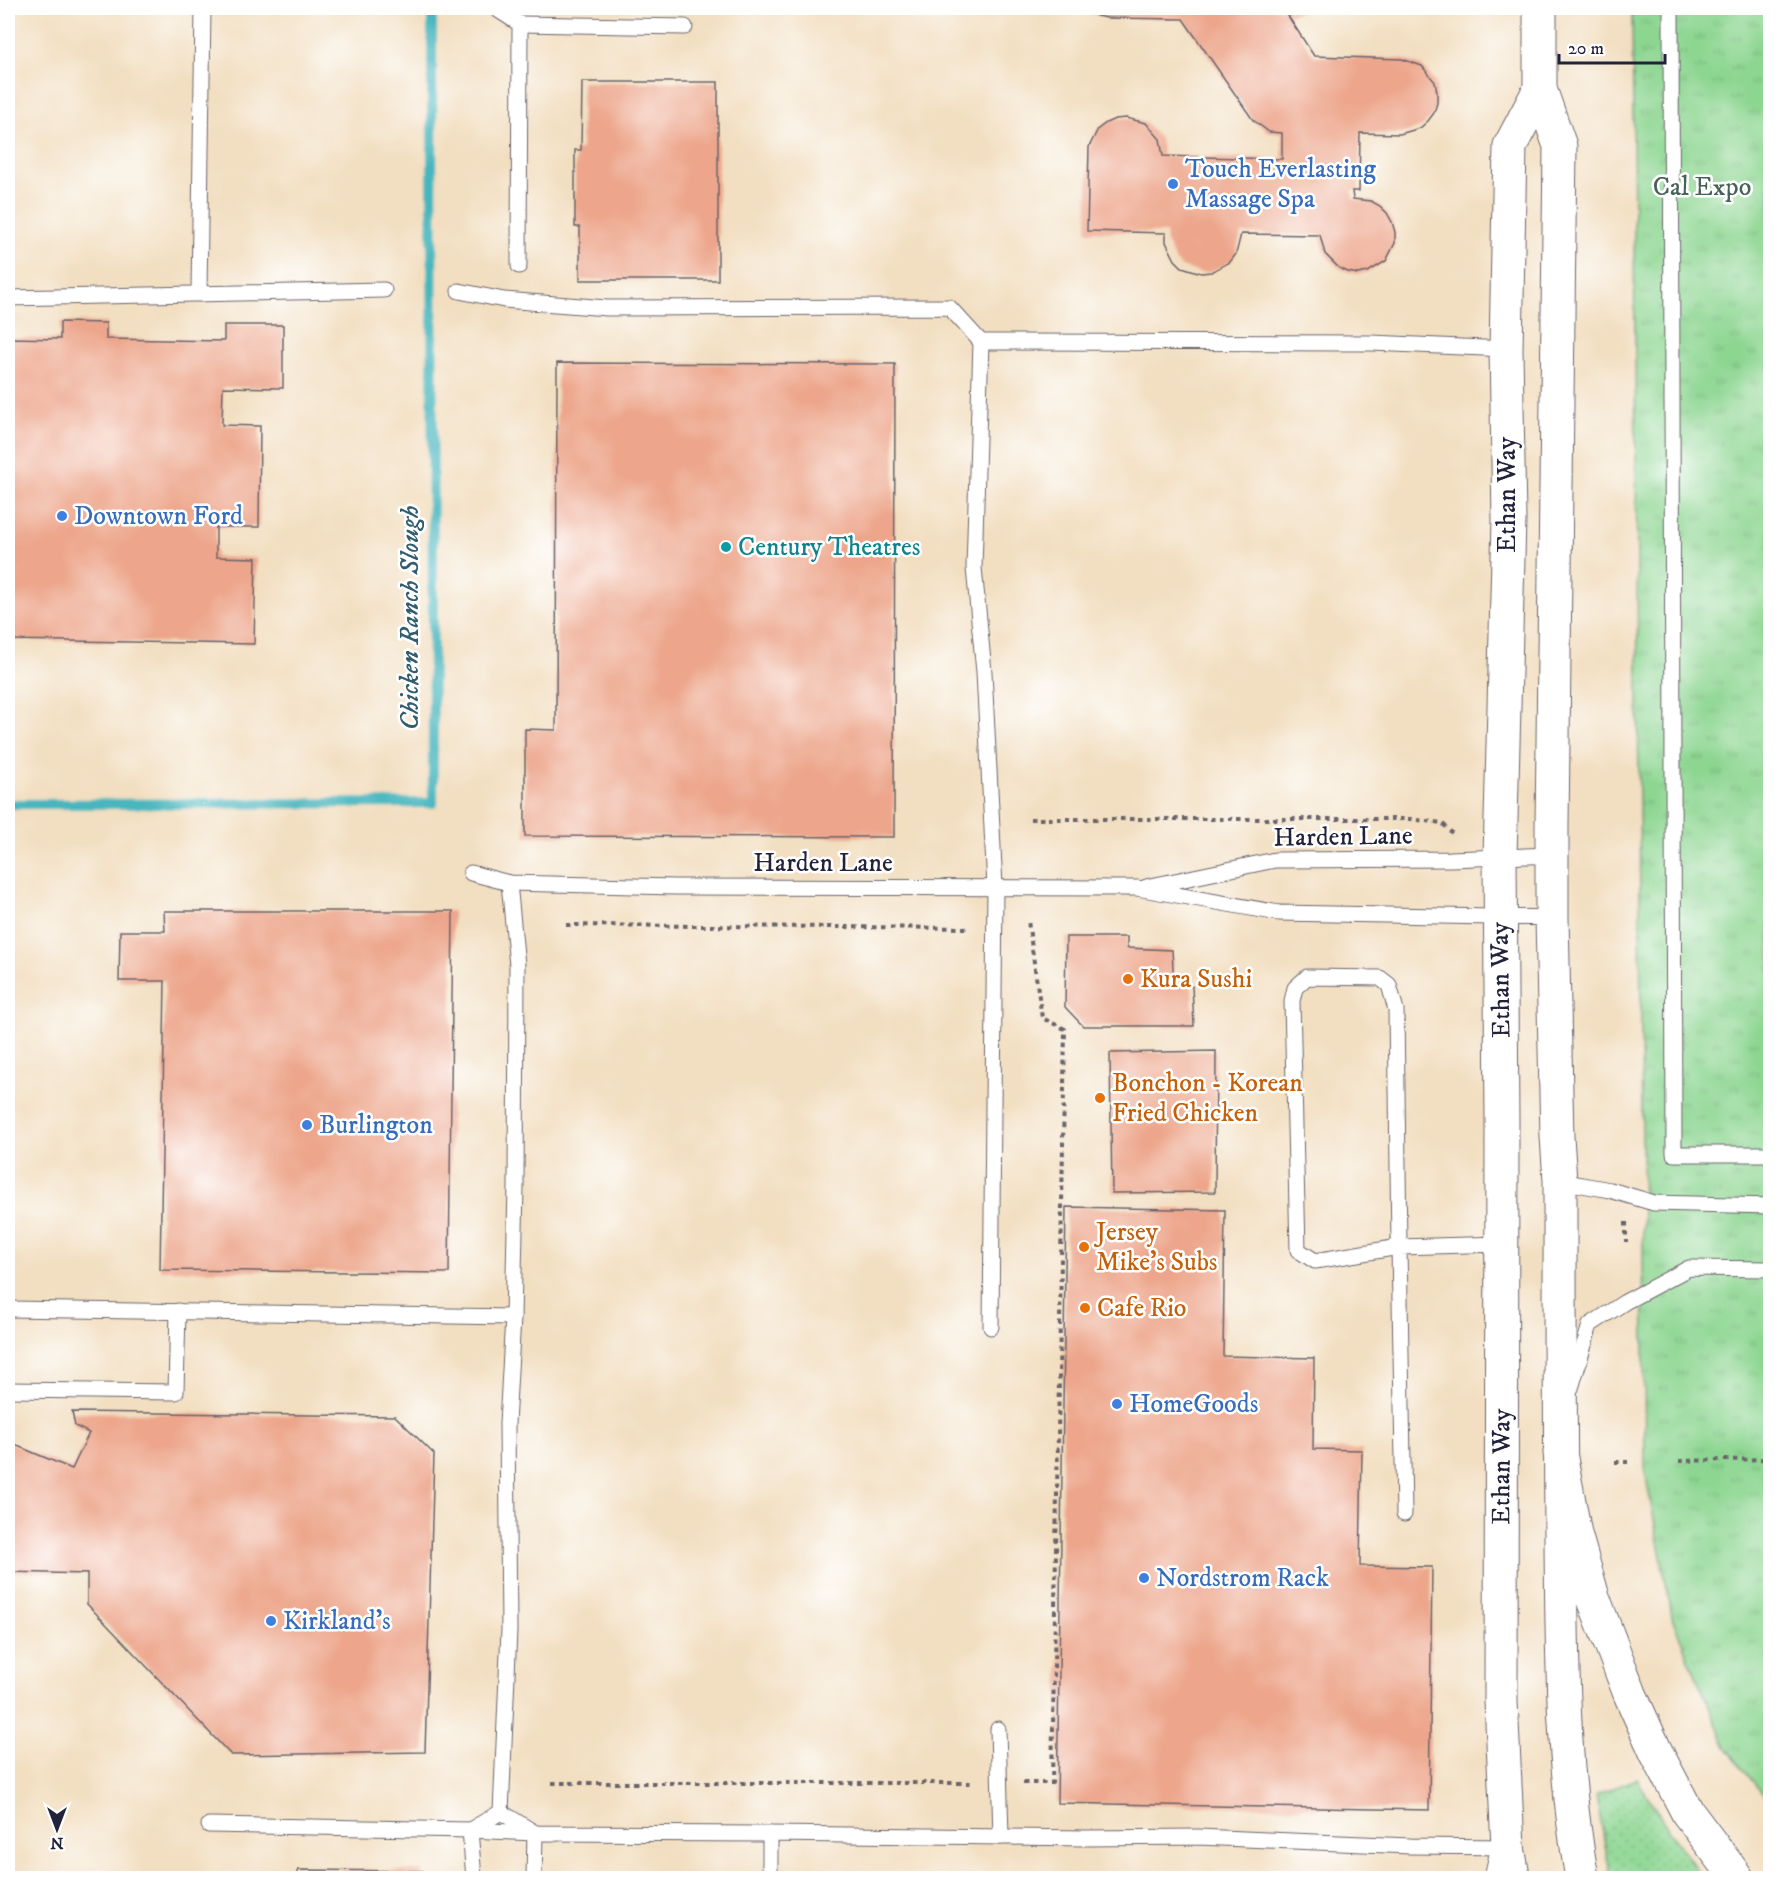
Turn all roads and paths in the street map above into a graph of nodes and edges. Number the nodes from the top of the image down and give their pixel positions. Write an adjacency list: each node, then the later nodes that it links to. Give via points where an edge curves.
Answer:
1 (203, 8): 11 (lane)
2 (495, 8): 5 (lane)
3 (1540, 8): 7 (street, Ethan Way)
4 (1671, 8): 28 (lane, via 1674,1154)
5 (520, 24): 6 (lane); 8 (lane)
6 (685, 27)
7 (1540, 89): 14 (street, Ethan Way, via 1510,146); 17 (street, Ethan Way, via 1560,146)
8 (519, 266)
9 (384, 290): 11 (lane)
10 (459, 291): 13 (lane, via 504,300 608,308 949,307)
11 (199, 294): 12 (lane)
12 (8, 298)
13 (981, 342): 14 (lane, via 1372,343); 21 (lane, via 974,568 984,672)
14 (1506, 349): 18 (street, Ethan Way, via 1509,520)
15 (1030, 819): 16 (path, via 1410,819 1442,823)
16 (1455, 836)
17 (1552, 855): 18 (lane, Harden Lane); 24 (street, Ethan Way)
18 (1500, 857): 22 (lane, Harden Lane, via 1275,860); 23 (street, Ethan Way)
19 (471, 873): 20 (lane, Harden Lane)
20 (509, 883): 21 (lane, Harden Lane); 38 (lane, via 517,965)
21 (994, 887): 22 (lane, Harden Lane); 39 (lane)
22 (1137, 888): 23 (lane, Harden Lane, via 1279,913)
23 (1500, 918): 24 (lane, Harden Lane); 33 (street, Ethan Way)
24 (1552, 918): 29 (street, Ethan Way)
25 (1028, 921): 49 (path, via 1042,1018 1065,1029 1052,1783)
26 (566, 926): 27 (path)
27 (955, 928)
28 (1770, 1154)
29 (1560, 1182): 30 (lane, via 1610,1190 1654,1203); 41 (street, Ethan Way)
30 (1770, 1206)
31 (1626, 1214): 32 (path)
32 (1626, 1242)
33 (1502, 1244): 34 (lane); 56 (street, Ethan Way, via 1502,1701)
34 (1399, 1247): 34 (lane, via 1396,1010 1389,985 1380,978 1306,977 1296,988 1292,1001 1298,1250 1315,1261); 46 (lane)
35 (1770, 1269): 41 (lane, via 1689,1268 1590,1325)
36 (8, 1309): 37 (lane)
37 (178, 1311): 38 (lane); 40 (lane, via 176,1392)
38 (513, 1317): 50 (lane, via 507,1424 509,1629)
39 (991, 1327)
40 (8, 1390)
41 (1560, 1438): 62 (street, Ethan Way, via 1565,1726); 63 (street, via 1575,1534 1593,1597 1630,1694 1688,1813)
42 (1770, 1459): 43 (path)
43 (1679, 1461)
44 (1615, 1462): 45 (path)
45 (1628, 1462)
46 (1404, 1514)
47 (998, 1729): 49 (lane)
48 (552, 1783): 49 (path)
49 (999, 1783): 55 (lane)
50 (501, 1812): 52 (lane); 53 (lane)
51 (209, 1825): 52 (lane)
52 (470, 1830): 53 (lane); 57 (lane)
53 (535, 1833): 54 (lane); 58 (lane)
54 (770, 1834): 55 (lane); 59 (lane)
55 (1000, 1837): 56 (lane, via 1198,1837)
56 (1508, 1847): 60 (street); 61 (street, Ethan Way)
57 (474, 1878)
58 (534, 1878)
59 (770, 1878)
60 (1501, 1878)
61 (1514, 1878)
62 (1582, 1878)
63 (1737, 1878)

